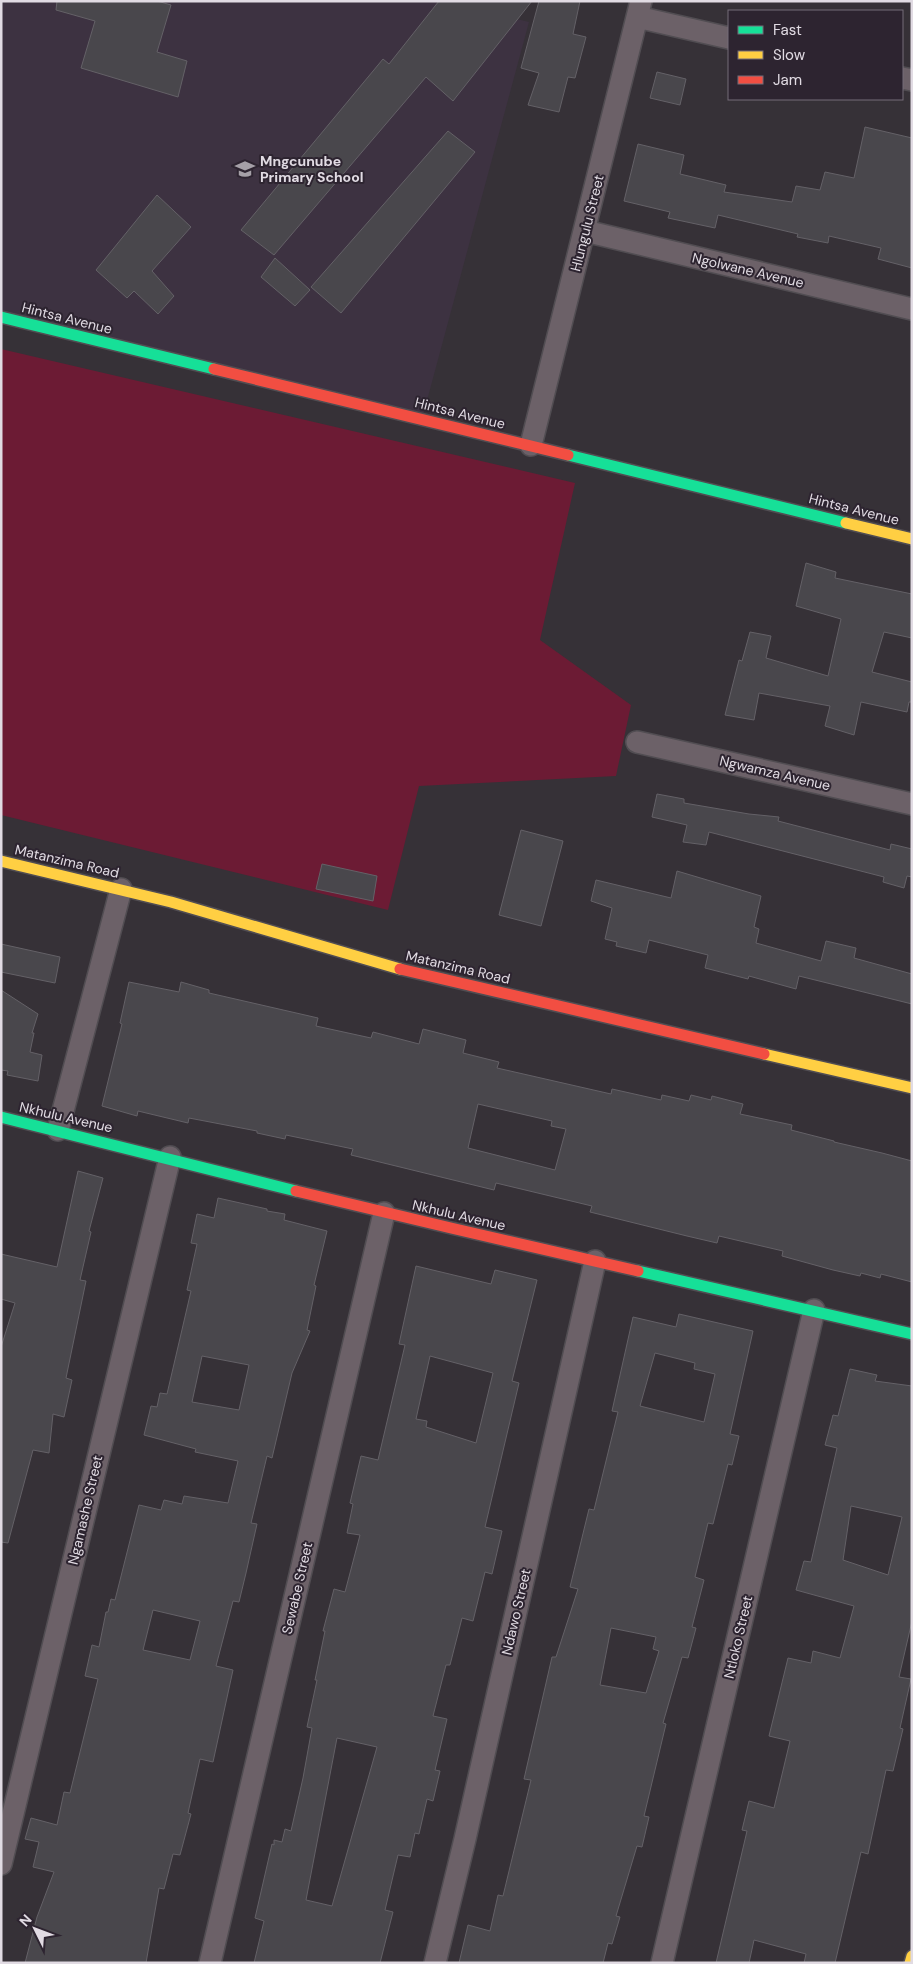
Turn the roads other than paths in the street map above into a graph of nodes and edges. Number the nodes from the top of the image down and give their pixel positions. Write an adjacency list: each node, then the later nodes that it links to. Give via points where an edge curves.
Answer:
1 (639, 9): 2 (street); 3 (street, Hlungulu Street)
2 (728, 38)
3 (585, 231): 4 (street, Ngolwane Avenue); 6 (street, Hlungulu Street)
4 (912, 309)
5 (1, 317): 6 (street, Hintsa Avenue)
6 (532, 446): 7 (street, Hintsa Avenue)
7 (912, 539)
8 (637, 742): 9 (street, Ngwamza Avenue)
9 (912, 804)
10 (1, 861): 11 (street, Matanzima Road)
11 (121, 889): 12 (street, Matanzima Road, via 376,964); 14 (street)
12 (912, 1088)
13 (1, 1117): 14 (street, Nkhulu Avenue)
14 (58, 1130): 15 (street, Nkhulu Avenue)
15 (170, 1157): 16 (street, Nkhulu Avenue); 20 (street, Ngamashe Street)
16 (384, 1213): 17 (street, Nkhulu Avenue); 22 (street, Sewabe Street)
17 (595, 1261): 18 (street, Nkhulu Avenue); 23 (street, Ndawo Street)
18 (814, 1310): 19 (street, Nkhulu Avenue); 24 (street, Ntloko Street)
19 (912, 1334)
20 (1, 1864)
21 (912, 1956): 25 (street)
22 (210, 1963)
23 (435, 1963)
24 (662, 1963)
25 (910, 1963)

